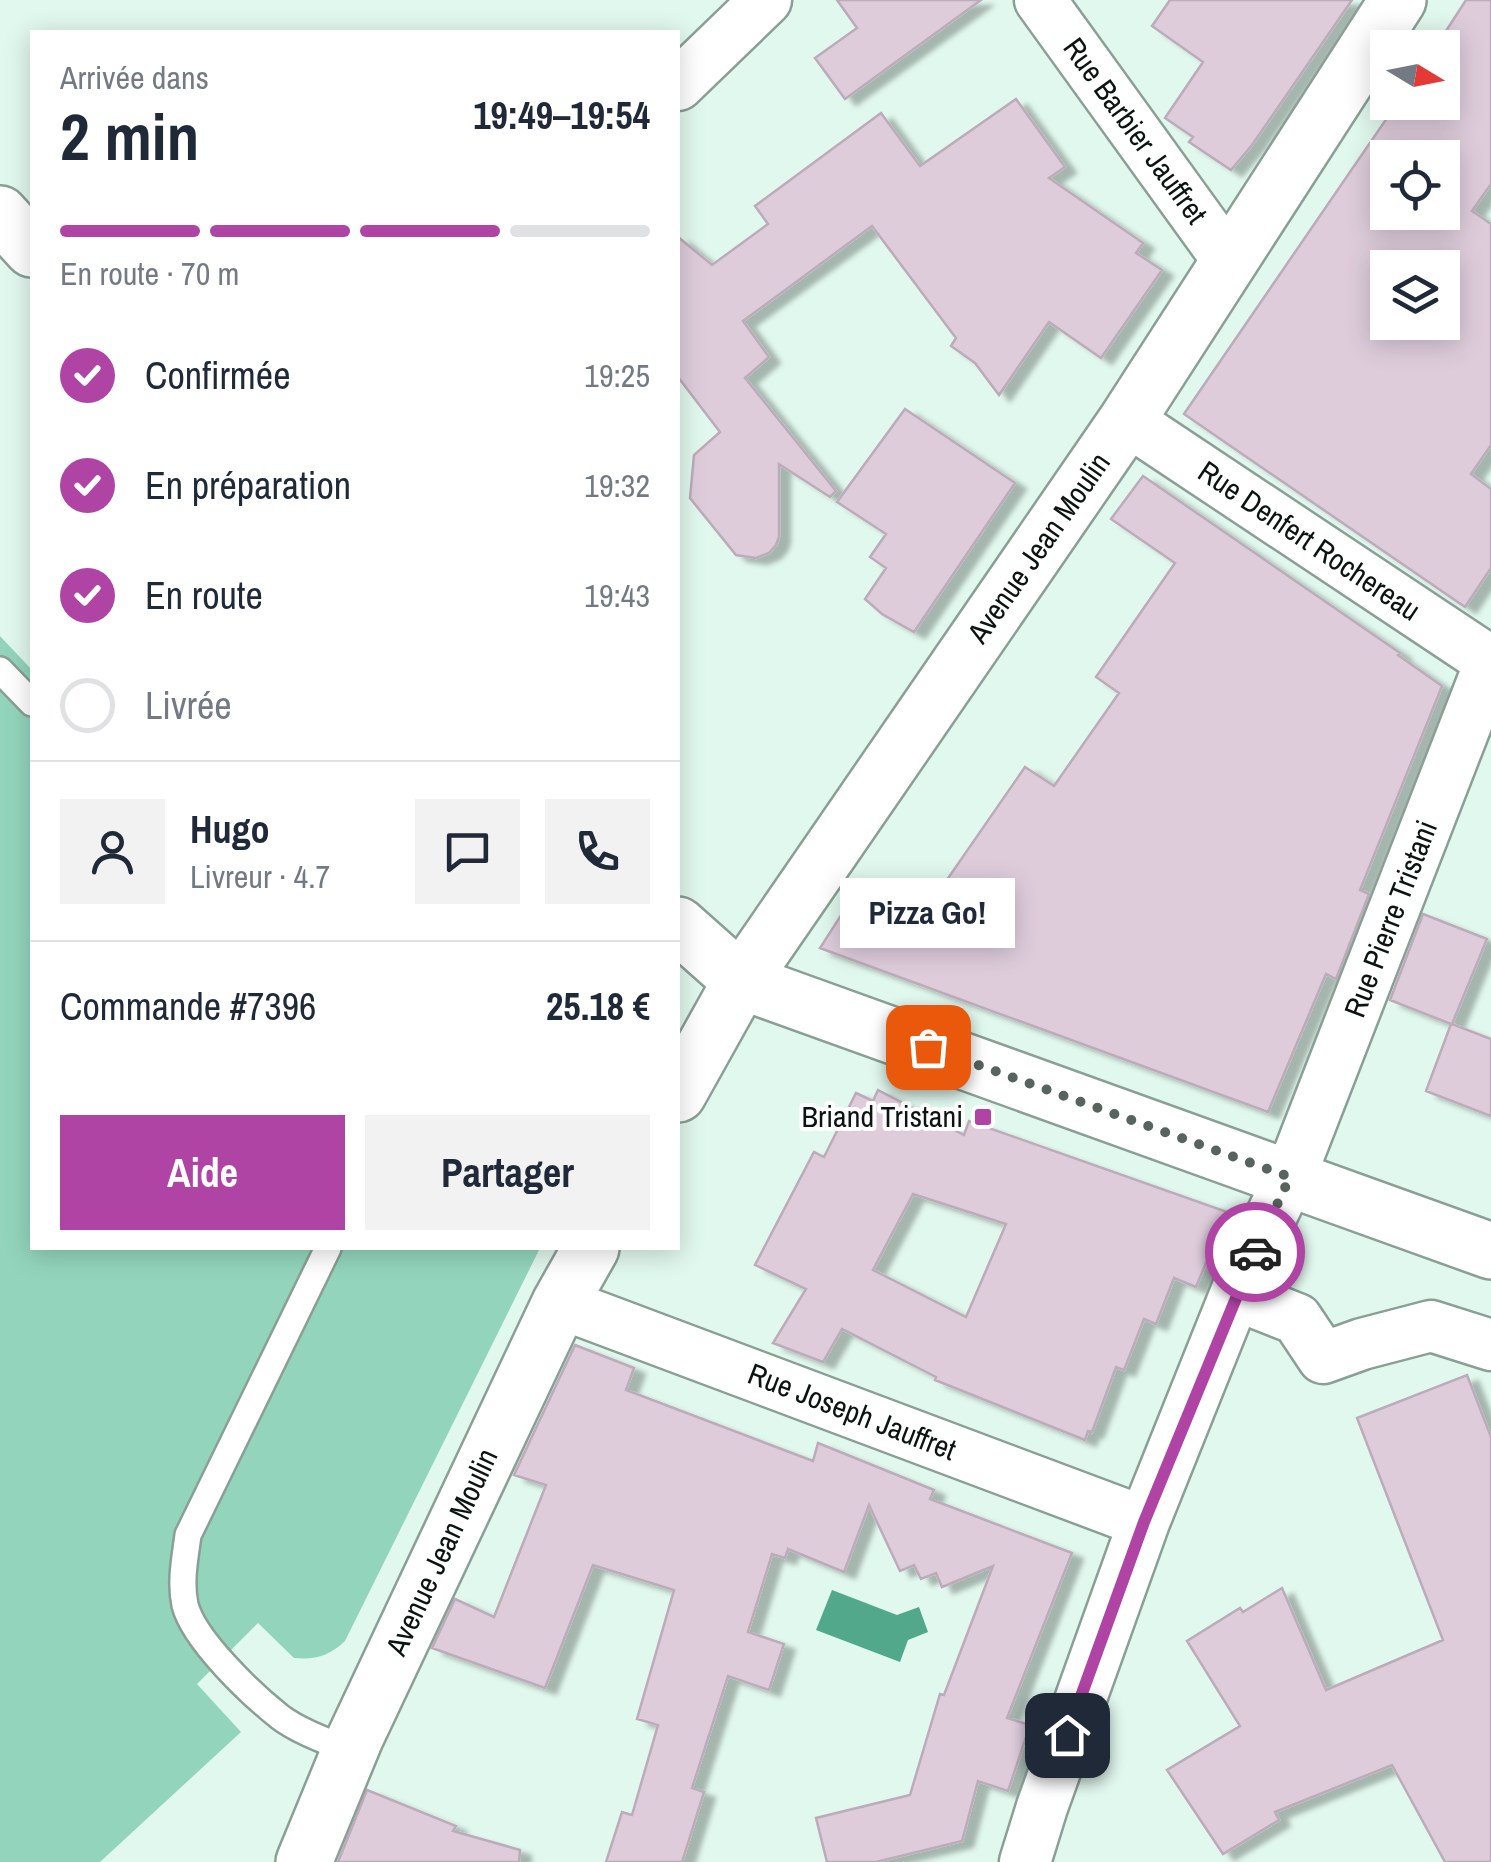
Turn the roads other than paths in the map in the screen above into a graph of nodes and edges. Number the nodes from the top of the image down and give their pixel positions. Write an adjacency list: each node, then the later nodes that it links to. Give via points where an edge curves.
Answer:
1 (766, 0): 4 (street)
2 (1040, 0): 7 (street, Rue Barbier Jauffret)
3 (1398, 0): 7 (main road, Avenue Jean Moulin)
4 (680, 82)
5 (0, 214): 6 (main road)
6 (30, 246)
7 (1230, 262): 8 (main road, Avenue Jean Moulin)
8 (1127, 420): 9 (street, Rue Denfert Rochereau); 13 (main road, Avenue Jean Moulin)
9 (1491, 661): 15 (street, Rue Pierre Tristani)
10 (0, 670): 11 (lane)
11 (30, 698)
12 (680, 926): 13 (main road)
13 (742, 981): 14 (main road, Avenue Jean Moulin); 15 (main road)
14 (680, 1090)
15 (1290, 1177): 18 (main road); 19 (street, Rue Pierre Tristani)
16 (327, 1250): 23 (lane, via 188,1535 182,1571 196,1630 222,1661 281,1718)
17 (590, 1250): 20 (main road, Avenue Jean Moulin)
18 (1491, 1251)
19 (1236, 1295): 21 (street, via 1297,1318 1323,1358 1432,1326); 22 (street, Rue Pierre Tristani)
20 (560, 1303): 22 (street, Rue Joseph Jauffret); 23 (main road, Avenue Jean Moulin)
21 (1491, 1345)
22 (1144, 1522): 25 (street, Rue Pierre Tristani)
23 (350, 1751): 24 (main road, Avenue Jean Moulin)
24 (304, 1862)
25 (1026, 1862)

